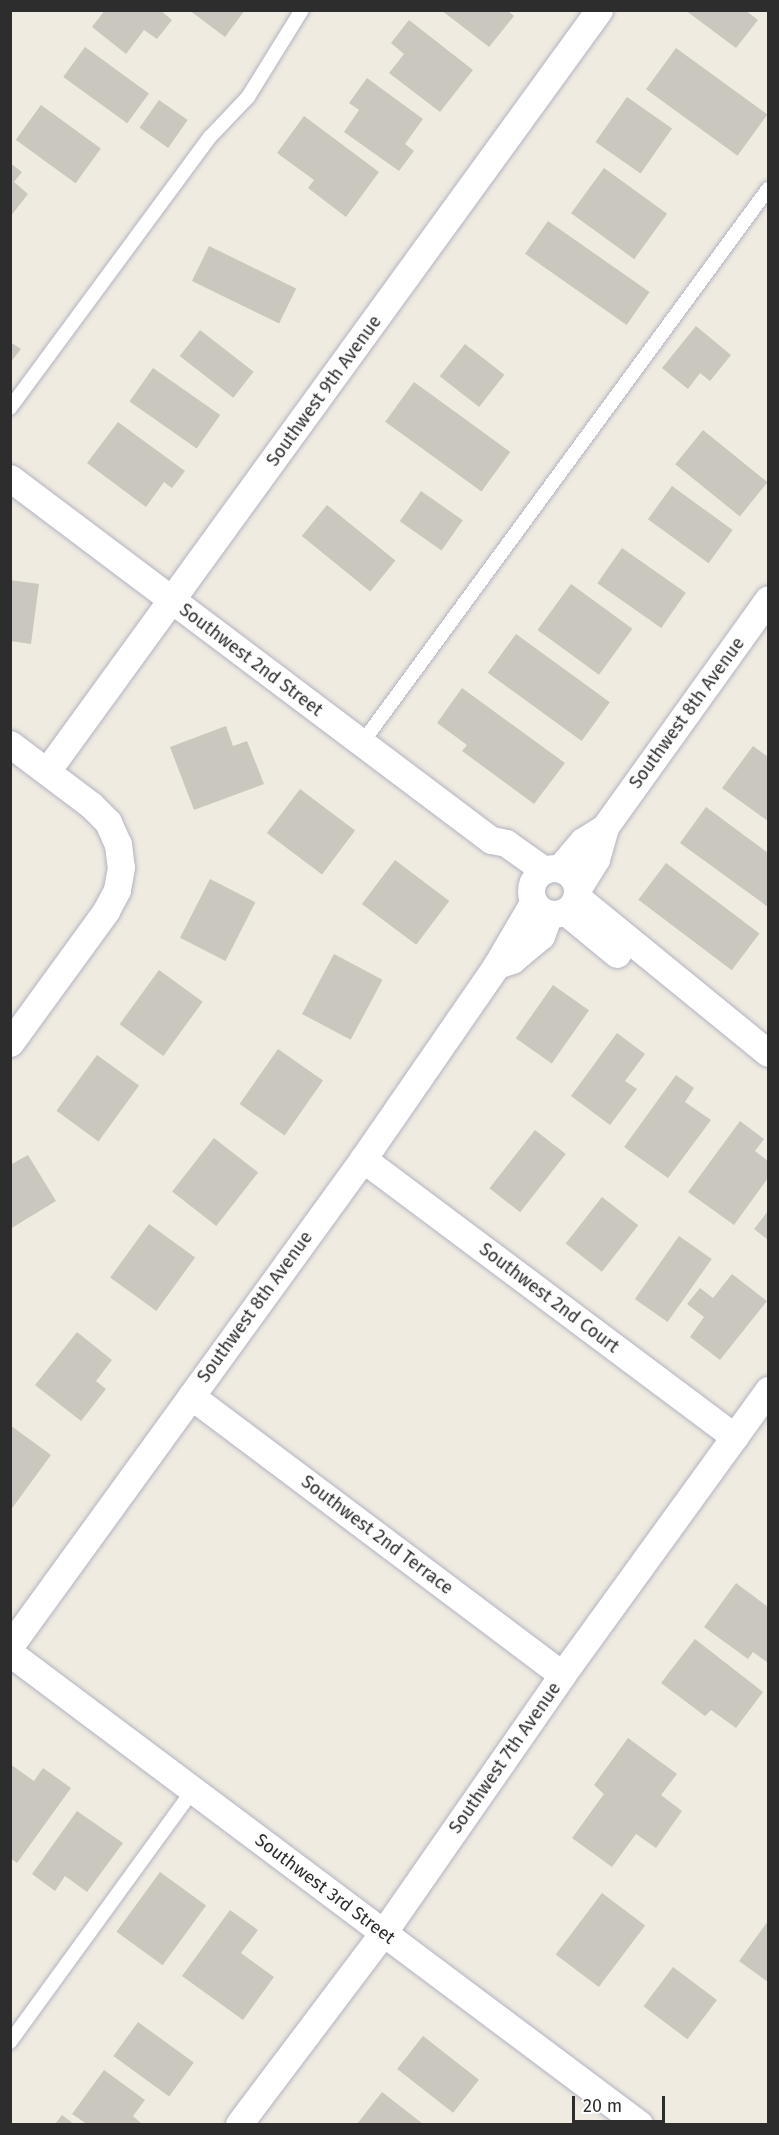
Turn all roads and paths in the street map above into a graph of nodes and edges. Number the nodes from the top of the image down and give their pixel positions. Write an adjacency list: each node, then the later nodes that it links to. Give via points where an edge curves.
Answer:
1 (302, 10): 4 (lane, via 248,97 210,137)
2 (599, 10): 7 (street, Southwest 9th Avenue)
3 (768, 189): 8 (lane)
4 (10, 408)
5 (10, 478): 7 (street, Southwest 2nd Street)
6 (768, 599): 11 (street, Southwest 8th Avenue, via 605,827 596,859)
7 (173, 601): 8 (street, Southwest 2nd Street); 10 (street, Southwest 9th Avenue)
8 (362, 743): 11 (street, Southwest 2nd Street, via 491,840 496,852)
9 (10, 744): 10 (street)
10 (47, 771): 12 (street, via 108,822 118,844 121,867 117,891 106,911)
11 (555, 892): 13 (street, Southwest 2nd Street, via 618,954 645,954); 14 (street, Southwest 8th Avenue, via 541,936 512,960 496,966)
12 (10, 1043)
13 (768, 1053)
14 (363, 1159): 16 (street, Southwest 8th Avenue); 17 (street, Southwest 2nd Court)
15 (768, 1390): 17 (street, Southwest 7th Avenue)
16 (191, 1396): 18 (street, Southwest 8th Avenue); 20 (street, Southwest 2nd Terrace)
17 (735, 1437): 20 (street, Southwest 7th Avenue)
18 (10, 1646)
19 (10, 1653): 21 (street, Southwest 3rd Street)
20 (562, 1675): 22 (street, Southwest 7th Avenue)
21 (193, 1790): 22 (street, Southwest 3rd Street); 23 (lane)
22 (383, 1933): 24 (street, Southwest 7th Avenue); 25 (street, Southwest 3rd Street)
23 (10, 2042)
24 (239, 2124)
25 (639, 2124)

